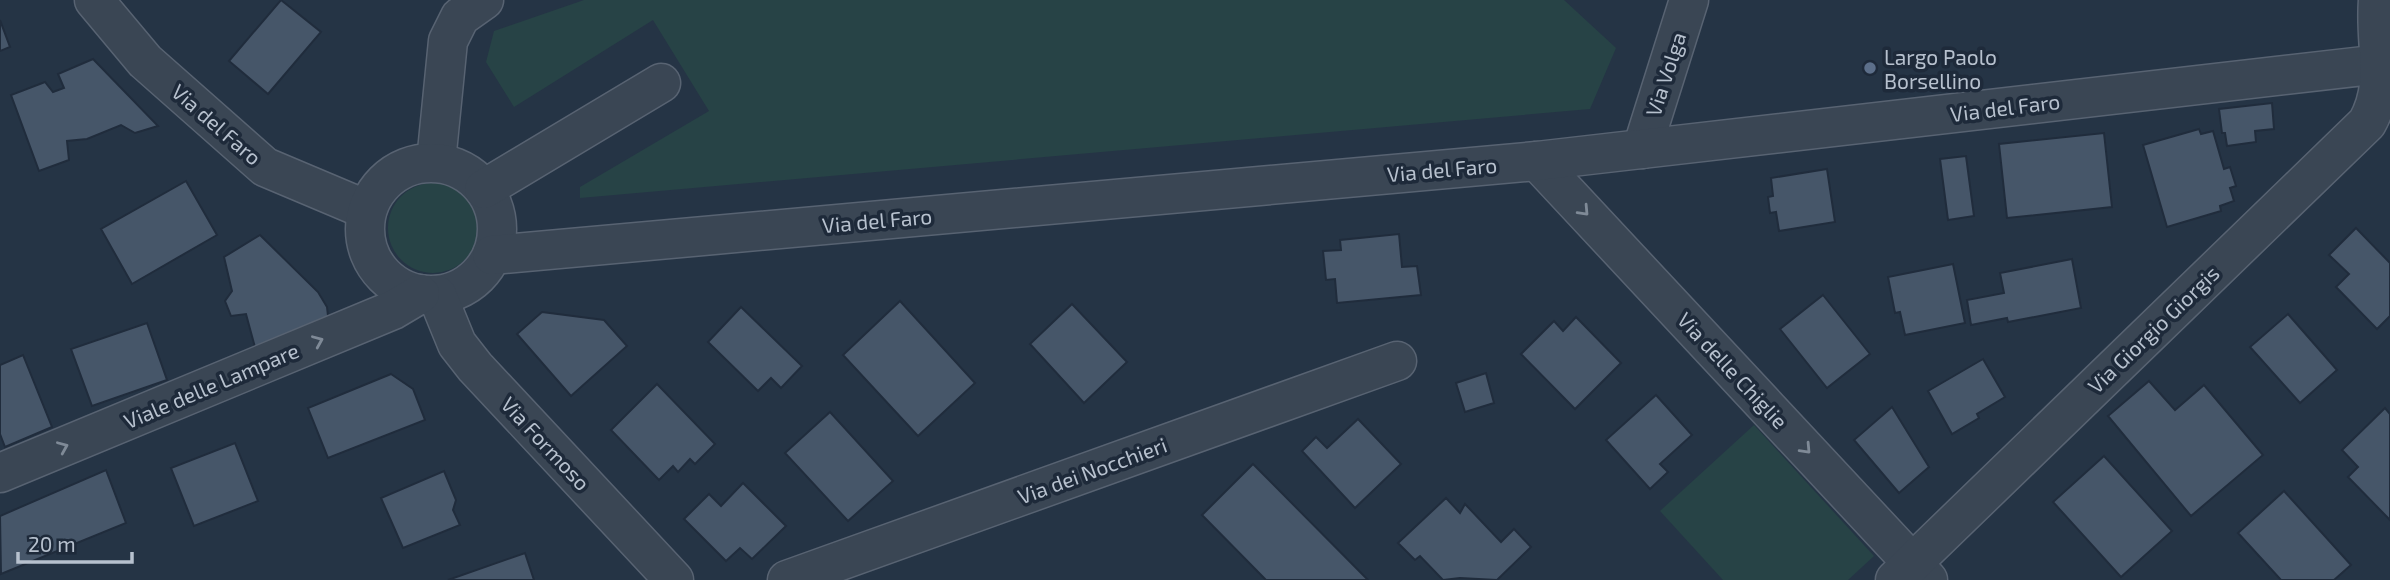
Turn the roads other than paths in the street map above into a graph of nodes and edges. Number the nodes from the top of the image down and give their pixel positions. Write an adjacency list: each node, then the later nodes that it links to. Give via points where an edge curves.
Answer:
1 (94, 0): 11 (street, Via del Faro, via 145,61 265,167)
2 (484, 0): 9 (street, via 460,17 448,41)
3 (1689, 0): 7 (street, Via Volga)
4 (2378, 0): 5 (street, Via Giorgio Giorgis, via 2378,29)
5 (2386, 63): 7 (street, Via del Faro); 16 (street, Via Giorgio Giorgis, via 2379,102 2360,131)
6 (661, 83): 10 (street)
7 (1642, 149): 8 (street, Via del Faro)
8 (1537, 161): 12 (street, Via del Faro); 16 (street, Via delle Chiglie, one-way to 16)
9 (436, 162): 10 (street, via 470,176); 11 (street, via 413,164 393,174 377,189)
10 (484, 189): 12 (street, via 494,210 497,233)
11 (367, 210): 13 (street, via 364,232 369,254 381,273 398,287)
12 (492, 255): 13 (street, via 470,283)
13 (428, 295): 15 (street, Viale delle Lampare, one-way to 13); 17 (street, Via Formoso, via 475,367)
14 (1398, 361): 18 (street, Via dei Nocchieri)
15 (0, 473)
16 (1912, 574)
17 (674, 580)
18 (787, 580)

